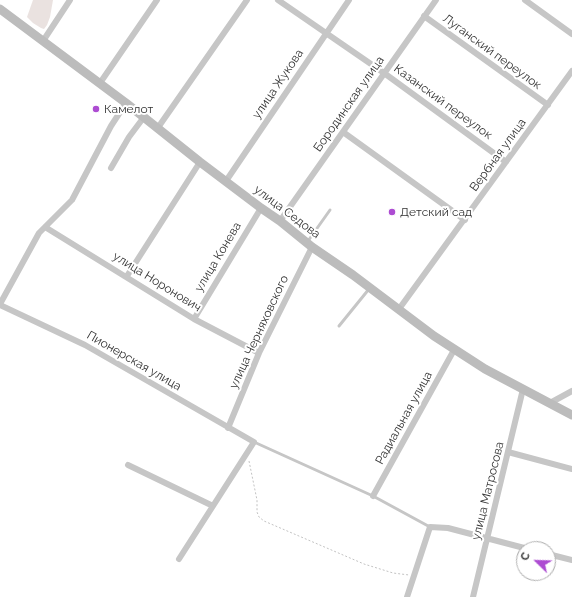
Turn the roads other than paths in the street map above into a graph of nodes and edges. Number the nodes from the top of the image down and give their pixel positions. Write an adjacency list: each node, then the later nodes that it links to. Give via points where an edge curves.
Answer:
1 (70, 0): 12 (street)
2 (157, 0): 15 (street)
3 (247, 0): 19 (street)
4 (278, 0): 10 (street, Казанский переулок)
5 (349, 0): 10 (street, улица Жукова)
6 (436, 0): 9 (street, Бородинская улица)
7 (525, 0): 11 (street)
8 (0, 9): 12 (street, улица Седова)
9 (424, 16): 14 (street, Бородинская улица); 17 (street, Луганский переулок)
10 (326, 33): 14 (street, Казанский переулок); 24 (street, улица Жукова)
11 (572, 34)
12 (43, 40): 15 (street, улица Седова)
13 (572, 71): 17 (street, Вербная улица)
14 (384, 73): 20 (street, Бородинская улица); 22 (street, Казанский переулок)
15 (100, 83): 16 (street, улица Седова)
16 (126, 103): 18 (street, улица Седова); 29 (street, via 72,200)
17 (548, 105): 22 (street, Вербная улица)
18 (144, 117): 19 (street, улица Седова); 23 (street)
19 (157, 129): 21 (street, улица Седова)
20 (343, 132): 27 (street); 28 (street, Бородинская улица)
21 (200, 162): 24 (street, улица Седова); 31 (street)
22 (506, 162): 27 (street, Вербная улица)
23 (111, 168)
24 (226, 181): 25 (street, улица Седова)
25 (261, 208): 28 (street, улица Седова); 35 (street, улица Конева)
26 (330, 210): 30 (lane)
27 (464, 220): 34 (street, Вербная улица)
28 (280, 221): 30 (street, улица Седова)
29 (45, 227): 31 (street, улица Норонович); 33 (street, via 38,232)
30 (310, 244): 32 (street, улица Седова); 38 (street, улица Черняховского)
31 (127, 276): 35 (street, улица Норонович)
32 (370, 288): 34 (street, улица Седова); 36 (lane)
33 (0, 304): 43 (street, Пионерская улица, via 85,345)
34 (399, 309): 37 (street, улица Седова)
35 (194, 318): 38 (street, улица Норонович)
36 (339, 326)
37 (454, 350): 39 (street, улица Седова, via 485,370); 48 (street, Радиальная улица)
38 (259, 353): 43 (street, улица Черняховского)
39 (523, 389): 41 (street, улица Седова); 45 (street, улица Матросова)
40 (572, 391): 41 (street)
41 (550, 403): 42 (street, улица Седова)
42 (572, 415)
43 (228, 428): 44 (street, Пионерская улица)
44 (254, 442): 48 (lane); 49 (street)
45 (508, 452): 47 (street); 51 (street, улица Матросова)
46 (128, 465): 49 (street)
47 (572, 469)
48 (373, 496): 50 (lane)
49 (213, 506): 54 (street)
50 (430, 527): 51 (street, via 439,526); 56 (street)
51 (487, 539): 52 (street); 57 (street, улица Матросова)
52 (516, 546)
53 (556, 556): 55 (street)
54 (179, 559)
55 (572, 560)
56 (407, 597)
57 (473, 597)

